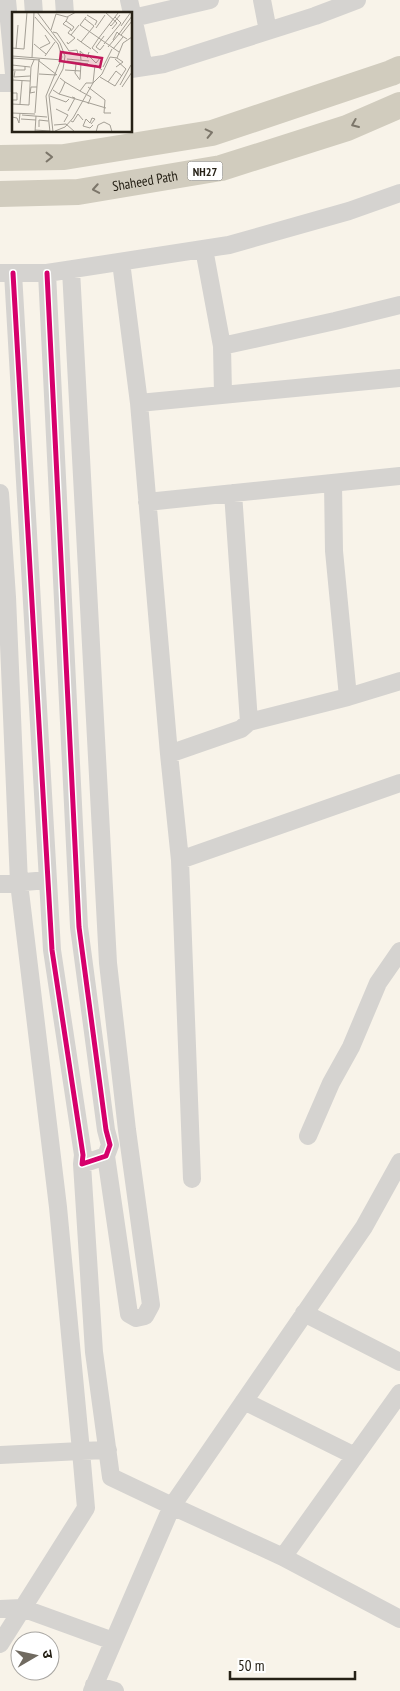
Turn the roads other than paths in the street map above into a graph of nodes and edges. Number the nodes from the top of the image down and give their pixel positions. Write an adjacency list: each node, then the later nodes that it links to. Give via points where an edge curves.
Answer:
1 (7, 0): 8 (street)
2 (210, 0): 6 (street)
3 (262, 0): 7 (street)
4 (357, 0): 7 (street)
5 (132, 14): 6 (street)
6 (133, 18): 9 (street)
7 (268, 31): 9 (street, via 164,64)
8 (12, 53)
9 (138, 68)
10 (400, 68): 12 (highway, one-way to 10, via 64,157 212,133)
11 (400, 105): 14 (highway, Shaheed Path / NH27, one-way to 14, via 347,128 221,168 78,192)
12 (0, 158)
13 (400, 193): 15 (street, via 349,211)
14 (0, 194)
15 (204, 249): 16 (street); 21 (street)
16 (121, 262): 17 (street); 24 (street)
17 (70, 270): 19 (street); 41 (street, via 108,963 151,1305 145,1316 136,1318 129,1314)
18 (7, 273): 19 (street); 36 (street)
19 (47, 273): 41 (street, via 79,927 110,1145)
20 (400, 305): 21 (street)
21 (222, 346): 23 (street)
22 (400, 378): 23 (street)
23 (223, 394): 24 (street)
24 (140, 403): 29 (street)
25 (400, 476): 26 (street)
26 (333, 483): 27 (street); 31 (street, via 334,551)
27 (233, 493): 29 (street); 32 (street)
28 (0, 494): 37 (street)
29 (147, 502): 33 (street)
30 (400, 681): 31 (street)
31 (348, 697): 32 (street)
32 (250, 722): 33 (street, via 241,729)
33 (168, 754): 35 (street)
34 (400, 783): 35 (street)
35 (180, 860): 44 (street)
36 (48, 880): 37 (street); 43 (street, via 52,950 82,1145)
37 (19, 883): 38 (street); 50 (street, via 58,1207)
38 (0, 884)
39 (400, 951): 40 (street, via 378,983)
40 (308, 1136)
41 (106, 1156): 43 (street)
42 (400, 1162): 45 (street, via 364,1227)
43 (82, 1164): 49 (street, via 94,1352)
44 (192, 1179)
45 (304, 1313): 46 (street); 48 (street)
46 (400, 1362)
47 (400, 1393): 52 (street)
48 (244, 1401): 52 (street); 53 (street)
49 (108, 1450): 50 (street); 53 (street, via 111,1477)
50 (81, 1451): 51 (street); 55 (street, via 86,1508)
51 (0, 1455)
52 (354, 1456): 54 (street)
53 (172, 1506): 54 (street); 58 (street)
54 (283, 1557): 57 (street)
55 (22, 1608): 56 (street); 58 (street); 59 (street)
56 (0, 1609)
57 (400, 1619)
58 (114, 1641): 60 (street)
59 (0, 1644)
60 (93, 1688): 61 (street)
61 (115, 1691)

